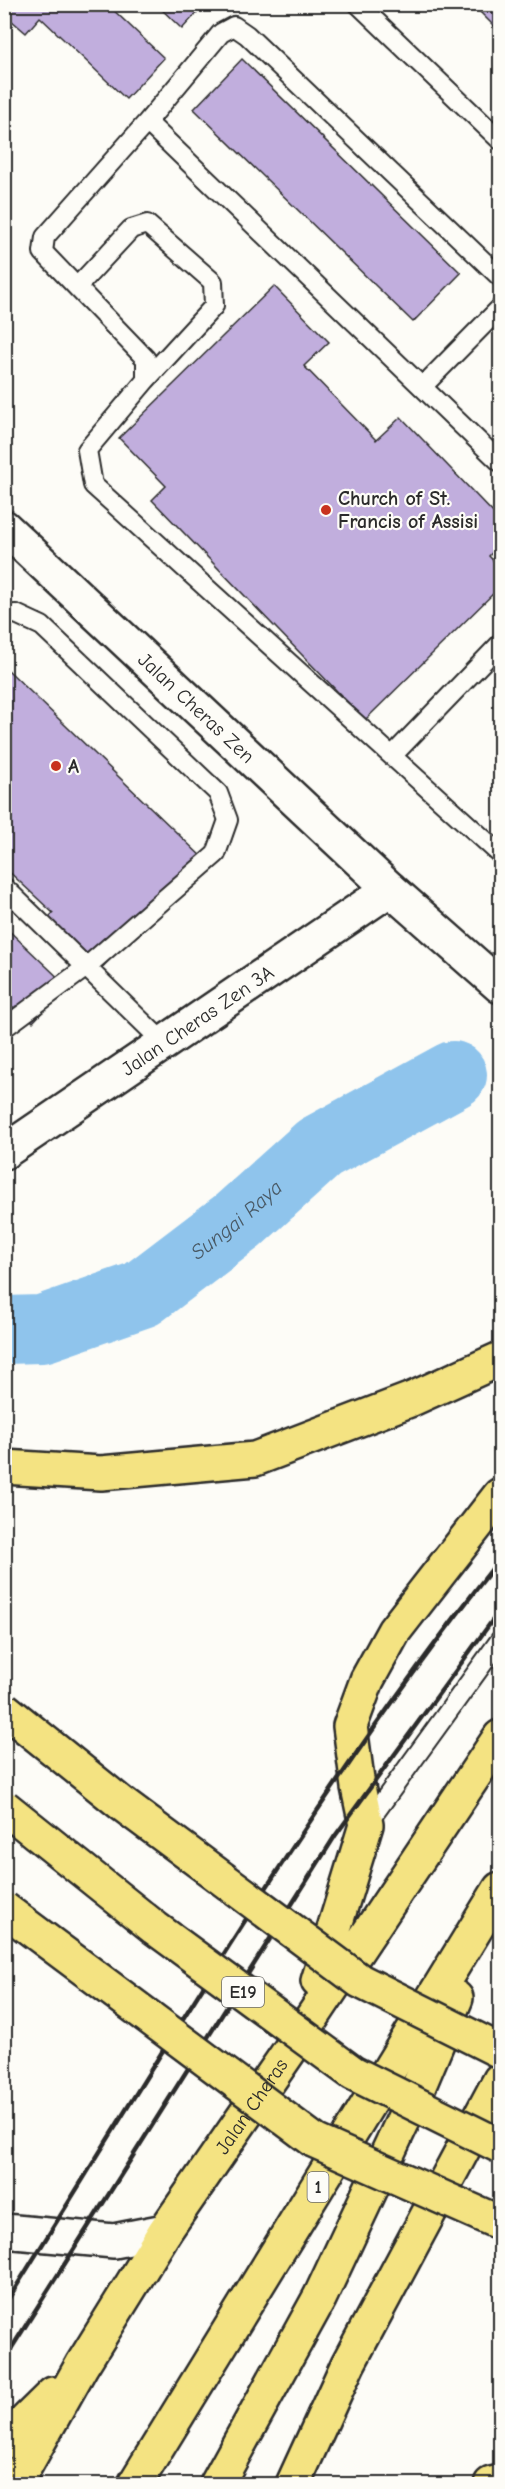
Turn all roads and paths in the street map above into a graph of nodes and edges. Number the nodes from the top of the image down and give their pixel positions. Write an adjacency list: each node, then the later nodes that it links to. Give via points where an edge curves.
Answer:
1 (358, 4): 3 (lane)
2 (147, 122): 4 (lane, via 221,33 234,26); 5 (lane, via 45,237 43,252); 8 (lane)
3 (501, 140)
4 (501, 277)
5 (77, 287): 7 (lane, via 146,359); 7 (lane, via 130,229 147,224 213,282 214,306)
6 (501, 308): 8 (lane)
7 (146, 380): 13 (lane, via 87,450 93,485)
8 (423, 386): 9 (lane)
9 (501, 462)
10 (4, 527): 16 (street, Jalan Cheras Zen)
11 (4, 615): 17 (lane, via 16,614 42,626 218,793 228,820 216,854)
12 (501, 644): 13 (lane)
13 (392, 756): 14 (lane)
14 (501, 854)
15 (4, 887): 17 (lane)
16 (390, 889): 18 (street, Jalan Cheras Zen); 20 (street, Jalan Cheras Zen 3A)
17 (85, 968): 19 (lane); 20 (lane)
18 (501, 986)
19 (4, 1028)
20 (164, 1043): 21 (street, Jalan Cheras Zen 3A)
21 (4, 1152)
22 (501, 1359): 23 (highway, via 412,1399 255,1459 101,1473)
23 (4, 1467)
24 (501, 1495): 29 (highway, via 393,1631 367,1680 350,1725)
25 (501, 1640): 29 (lane)
26 (4, 1709): 33 (highway, bridge, via 122,1804 360,1981)
27 (501, 1737): 32 (highway, Jalan Cheras)
28 (4, 1807): 35 (highway, E19, bridge, via 155,1928 353,2073)
29 (366, 1825): 32 (highway)
30 (501, 1890): 43 (highway, 1); 44 (highway, via 415,2095 320,2297)
31 (4, 1909): 36 (highway, bridge, via 315,2141)
32 (301, 2034): 38 (highway, Jalan Cheras)
33 (501, 2051)
34 (501, 2080): 45 (highway, bridge, via 348,2364)
35 (501, 2146)
36 (501, 2223)
37 (4, 2231): 38 (street, via 114,2241)
38 (165, 2231): 39 (highway, Jalan Cheras)
39 (82, 2366): 40 (highway); 42 (highway, Jalan Cheras)
40 (4, 2442)
41 (501, 2482): 46 (highway)
42 (15, 2484)
43 (135, 2484)
44 (217, 2484)
45 (293, 2484)
46 (491, 2484)

